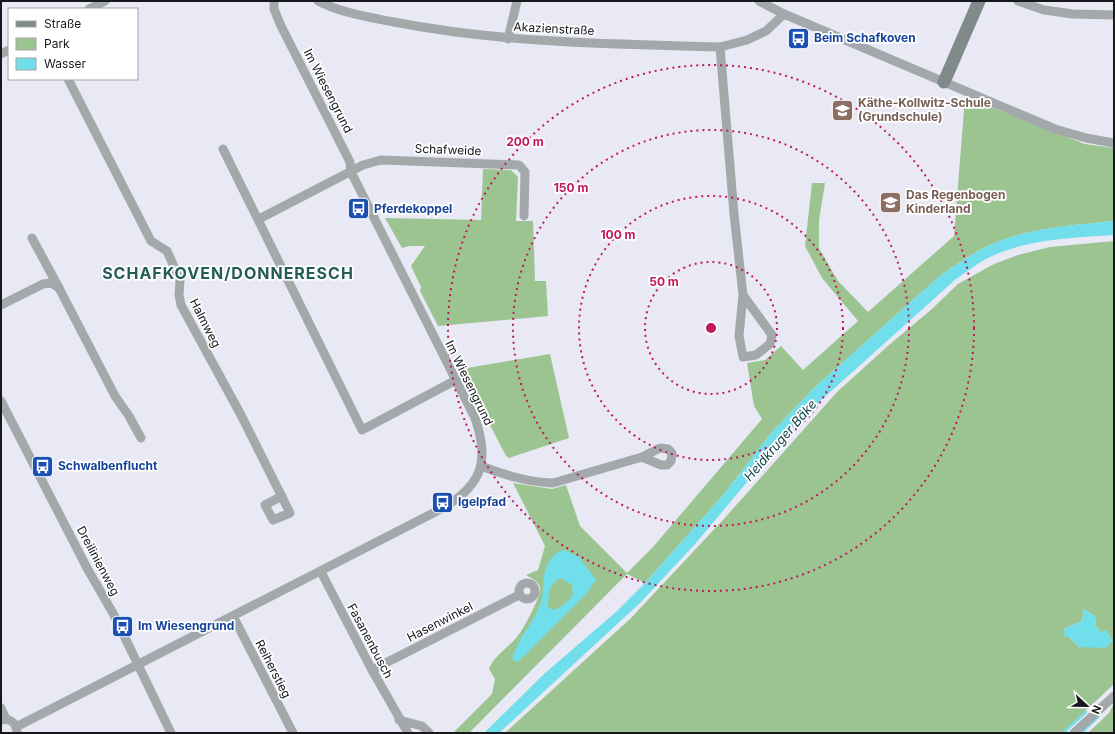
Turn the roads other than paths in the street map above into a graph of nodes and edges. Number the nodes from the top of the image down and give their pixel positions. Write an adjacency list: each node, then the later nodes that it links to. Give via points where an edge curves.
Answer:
1 (105, 1): 8 (street)
2 (274, 1): 17 (street, Im Wiesengrund, via 274,9 281,26 350,162)
3 (318, 1): 11 (street, Akazienstraße, via 355,14 416,26)
4 (517, 1): 11 (street)
5 (759, 1): 9 (street)
6 (979, 1): 14 (street)
7 (1018, 1): 10 (street, via 1044,10)
8 (92, 8)
9 (784, 14): 12 (street, Akazienstraße, via 766,31 747,40); 14 (street)
10 (1114, 15)
11 (508, 39): 12 (street, Akazienstraße)
12 (720, 47): 22 (street)
13 (69, 80): 29 (street, Halmweg, via 151,241 167,251 180,280 181,305)
14 (944, 82): 15 (street, via 1055,129)
15 (1114, 143)
16 (223, 149): 19 (street)
17 (351, 172): 18 (street, Schafweide, via 363,164 381,160 519,165 525,172); 19 (street); 24 (street, Im Wiesengrund)
18 (524, 216)
19 (259, 219): 24 (street, via 362,430)
20 (32, 238): 21 (street)
21 (59, 288): 23 (street, via 51,283 43,284); 26 (street, via 115,396)
22 (743, 295): 22 (street, via 740,336 743,358 756,355 770,344 772,335)
23 (1, 305)
24 (456, 380): 28 (street, Im Wiesengrund, via 482,437)
25 (1, 401): 33 (street, Dreilinienweg, via 114,615)
26 (141, 438)
27 (642, 457): 28 (street, via 553,483 513,478)
28 (481, 466): 30 (street, Im Wiesengrund, via 470,488 458,499)
29 (282, 496)
30 (321, 572): 32 (street, Im Wiesengrund); 34 (street, Fasanenbusch)
31 (520, 595): 34 (street, Hasenwinkel)
32 (233, 616): 33 (street, Im Wiesengrund); 41 (street, Reiherstieg)
33 (138, 666): 39 (street, Im Wiesengrund); 40 (street, Dreilinienweg)
34 (372, 670): 38 (street, Fasanenbusch)
35 (1114, 696): 44 (street)
36 (1, 708): 37 (street)
37 (4, 720): 39 (street, Im Wiesengrund, via 13,722)
38 (400, 720): 42 (street, Fasanenbusch); 43 (street, via 422,726)
39 (17, 730)
40 (171, 733)
41 (293, 733)
42 (408, 733)
43 (430, 733)
44 (1074, 733)

